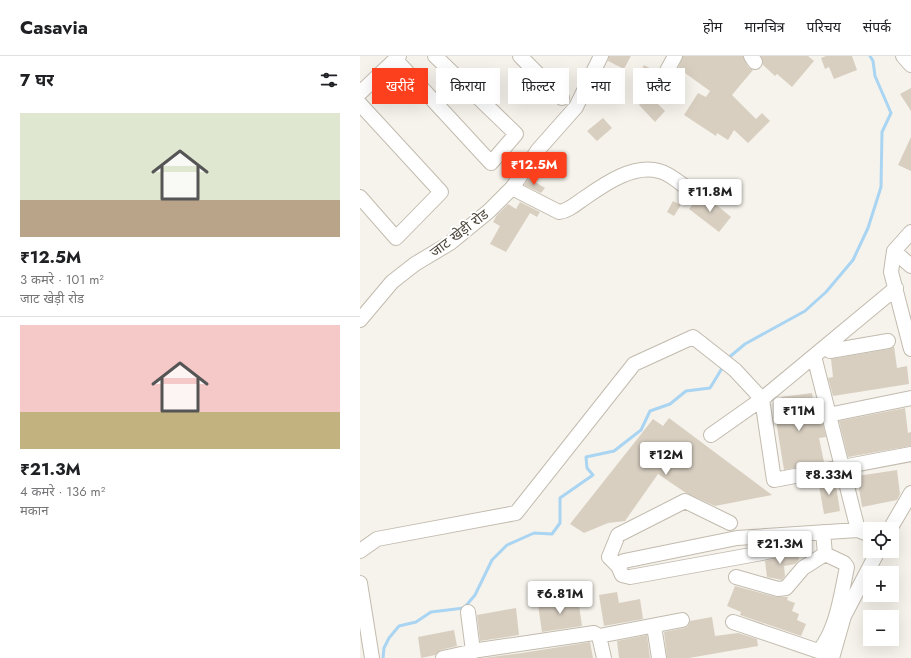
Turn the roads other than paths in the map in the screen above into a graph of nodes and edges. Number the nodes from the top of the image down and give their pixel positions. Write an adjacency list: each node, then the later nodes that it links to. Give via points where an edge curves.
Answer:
1 (435, 56): 5 (street, via 516,134 491,163)
2 (520, 56): 8 (street)
3 (675, 56): 9 (street)
4 (903, 56): 7 (street)
5 (397, 58): 10 (street)
6 (597, 58): 12 (street, जाट खेड़ी रोड, via 576,107 538,150)
7 (911, 65)
8 (532, 68)
9 (668, 68)
10 (360, 92)
11 (360, 104): 14 (street, via 441,192 396,238)
12 (512, 188): 13 (street, via 559,212 630,172 660,171); 19 (street, जाट खेड़ी रोड, via 450,243 415,264 392,282)
13 (688, 188)
14 (360, 197)
15 (911, 232): 16 (street)
16 (894, 251): 17 (street); 18 (street, via 891,272)
17 (911, 266)
18 (896, 288): 20 (street); 22 (street)
19 (360, 320)
20 (908, 323): 23 (street)
21 (888, 341): 22 (street, via 849,347)
22 (832, 345): 24 (street)
23 (911, 349)
24 (814, 356): 26 (street); 27 (street)
25 (911, 398): 27 (street)
26 (762, 399): 28 (street); 30 (street, via 774,480); 38 (street, via 734,370 693,337 634,364 516,513 377,539)
27 (828, 415): 30 (street)
28 (711, 435)
29 (911, 454): 30 (street)
30 (841, 466): 34 (street)
31 (911, 493): 32 (street)
32 (894, 522)
33 (730, 523): 41 (street, via 685,501 618,535 609,557)
34 (863, 529)
35 (823, 532): 36 (street); 37 (street); 39 (street)
36 (863, 532)
37 (800, 534): 41 (street, via 737,538 624,561); 41 (street, via 772,551 762,554 630,577 622,575)
38 (360, 551)
39 (825, 554): 42 (street, via 803,568 786,588 778,589); 49 (street, via 847,567 833,624)
40 (874, 558): 51 (street, via 844,616)
41 (618, 566)
42 (736, 577)
43 (360, 583): 52 (street)
44 (468, 612): 50 (street)
45 (682, 620): 47 (street)
46 (733, 622): 49 (street)
47 (654, 626): 48 (street); 55 (street)
48 (599, 636): 50 (street, via 594,633); 54 (street)
49 (819, 652): 51 (street)
50 (478, 653): 53 (street)
51 (833, 657)
52 (372, 658)
53 (443, 658)
54 (604, 658)
55 (659, 658)

